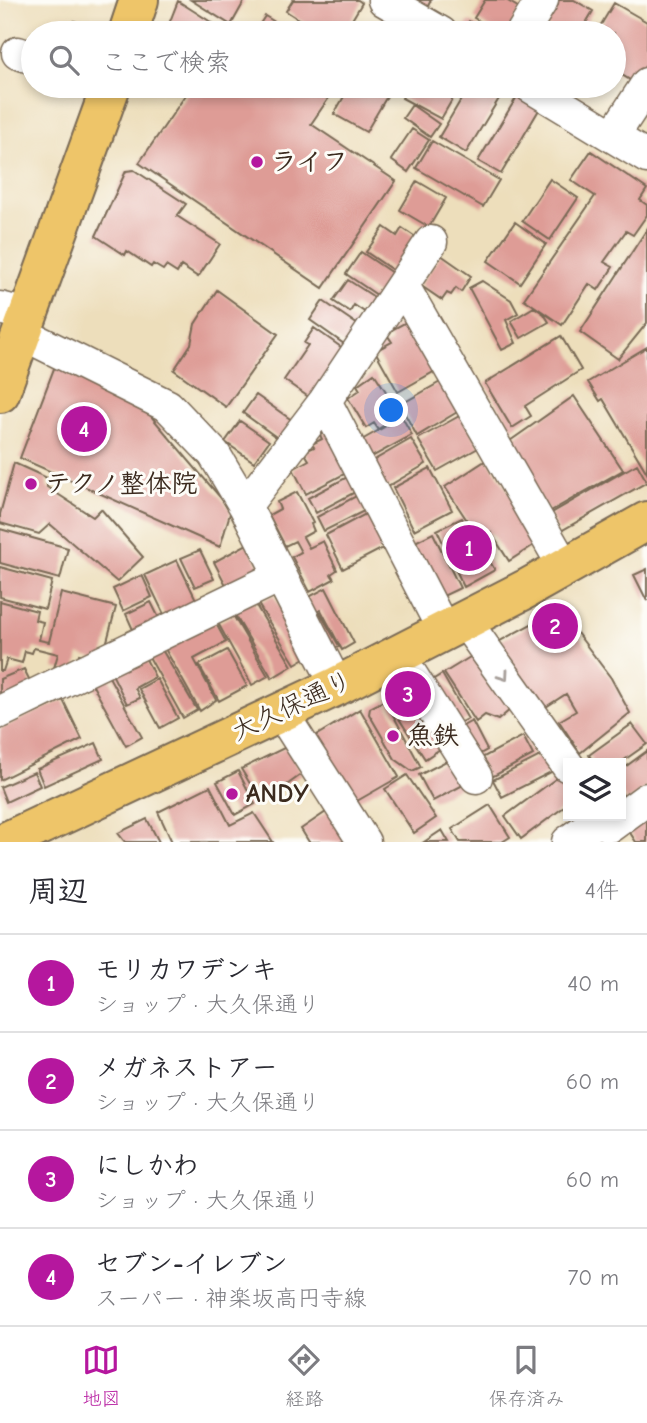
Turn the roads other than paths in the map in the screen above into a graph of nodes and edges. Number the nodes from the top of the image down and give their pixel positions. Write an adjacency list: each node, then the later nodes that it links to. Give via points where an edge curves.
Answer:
1 (139, 0): 4 (main road)
2 (384, 0): 5 (street)
3 (542, 0): 6 (street)
4 (132, 21)
5 (420, 21)
6 (529, 21)
7 (647, 84): 10 (street)
8 (105, 98): 14 (main road)
9 (550, 98): 10 (street)
10 (613, 136): 11 (street)
11 (647, 157)
12 (431, 242): 13 (street)
13 (403, 286): 16 (street); 19 (street)
14 (16, 319): 15 (main road); 17 (street, via 169,405 214,454)
15 (0, 393)
16 (325, 401): 17 (street); 21 (street)
17 (245, 506): 20 (street)
18 (647, 521): 19 (main road, 大久保通り)
19 (565, 568): 21 (main road, 大久保通り)
20 (281, 576): 23 (street); 24 (street)
21 (454, 626): 22 (main road, 大久保通り); 26 (street, one-way to 26)
22 (398, 654): 23 (main road, 大久保通り); 27 (street)
23 (337, 686): 25 (main road, 大久保通り)
24 (0, 712)
25 (281, 712): 30 (main road, 大久保通り); 31 (street)
26 (563, 760)
27 (476, 777)
28 (647, 799): 29 (street)
29 (610, 825): 32 (street)
30 (5, 842)
31 (364, 842)
32 (568, 842)

